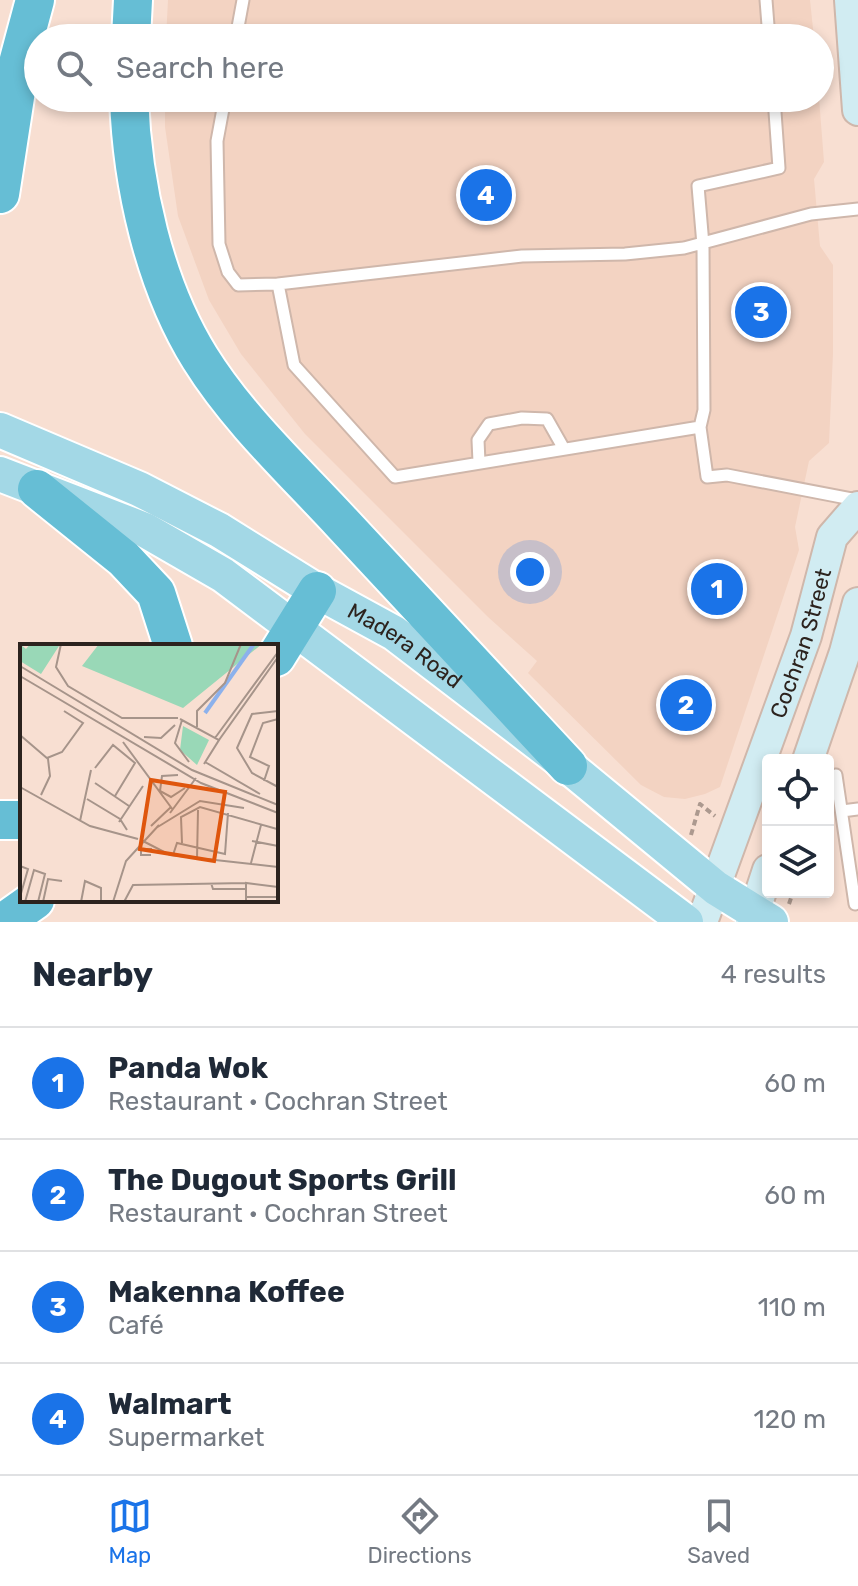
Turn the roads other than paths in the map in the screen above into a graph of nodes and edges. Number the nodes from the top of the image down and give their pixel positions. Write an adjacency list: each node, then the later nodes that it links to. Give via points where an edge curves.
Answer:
1 (35, 0): 6 (highway)
2 (133, 0): 7 (highway)
3 (243, 0): 8 (lane)
4 (766, 0): 9 (lane)
5 (850, 0): 12 (main road)
6 (29, 24)
7 (132, 24)
8 (239, 24)
9 (768, 24)
10 (24, 41): 11 (highway)
11 (23, 45): 16 (highway); 17 (highway)
12 (858, 110)
13 (130, 112): 34 (highway, via 143,211 163,281 200,357 250,424)
14 (222, 112): 20 (lane, via 217,141 219,244 228,272 238,285)
15 (775, 112): 19 (lane, via 779,168 698,186)
16 (0, 132)
17 (0, 194)
18 (858, 209): 19 (lane, via 811,214)
19 (703, 245): 20 (lane, via 625,254 522,256); 21 (lane)
20 (278, 284): 24 (lane, via 294,365 395,477)
21 (700, 427): 23 (lane); 27 (lane, via 707,477 727,475)
22 (0, 430): 29 (main road, Madera Road, via 139,489 219,530)
23 (564, 449): 24 (lane); 24 (lane, via 547,419 522,418 489,424 478,440)
24 (479, 462)
25 (0, 474): 26 (main road)
26 (37, 489): 31 (main road, via 145,530 223,575); 32 (highway, via 124,559 156,593)
27 (858, 500)
28 (858, 507): 40 (main road, Cochran Street, via 832,537 806,636)
29 (317, 591): 31 (highway); 34 (main road, Madera Road, via 394,633)
30 (858, 603): 33 (main road, Cochran Street)
31 (286, 642): 46 (main road)
32 (172, 644)
33 (810, 754)
34 (568, 766): 40 (main road, Madera Road)
35 (836, 775): 37 (lane)
36 (858, 809): 37 (lane)
37 (842, 811): 38 (lane)
38 (852, 841): 39 (lane)
39 (854, 874): 43 (lane)
40 (716, 888): 44 (main road, Madera Road); 47 (main road, Cochran Street)
41 (763, 898): 44 (main road)
42 (32, 902): 45 (highway)
43 (858, 903)
44 (759, 919)
45 (4, 922)
46 (686, 922)
47 (702, 922)

